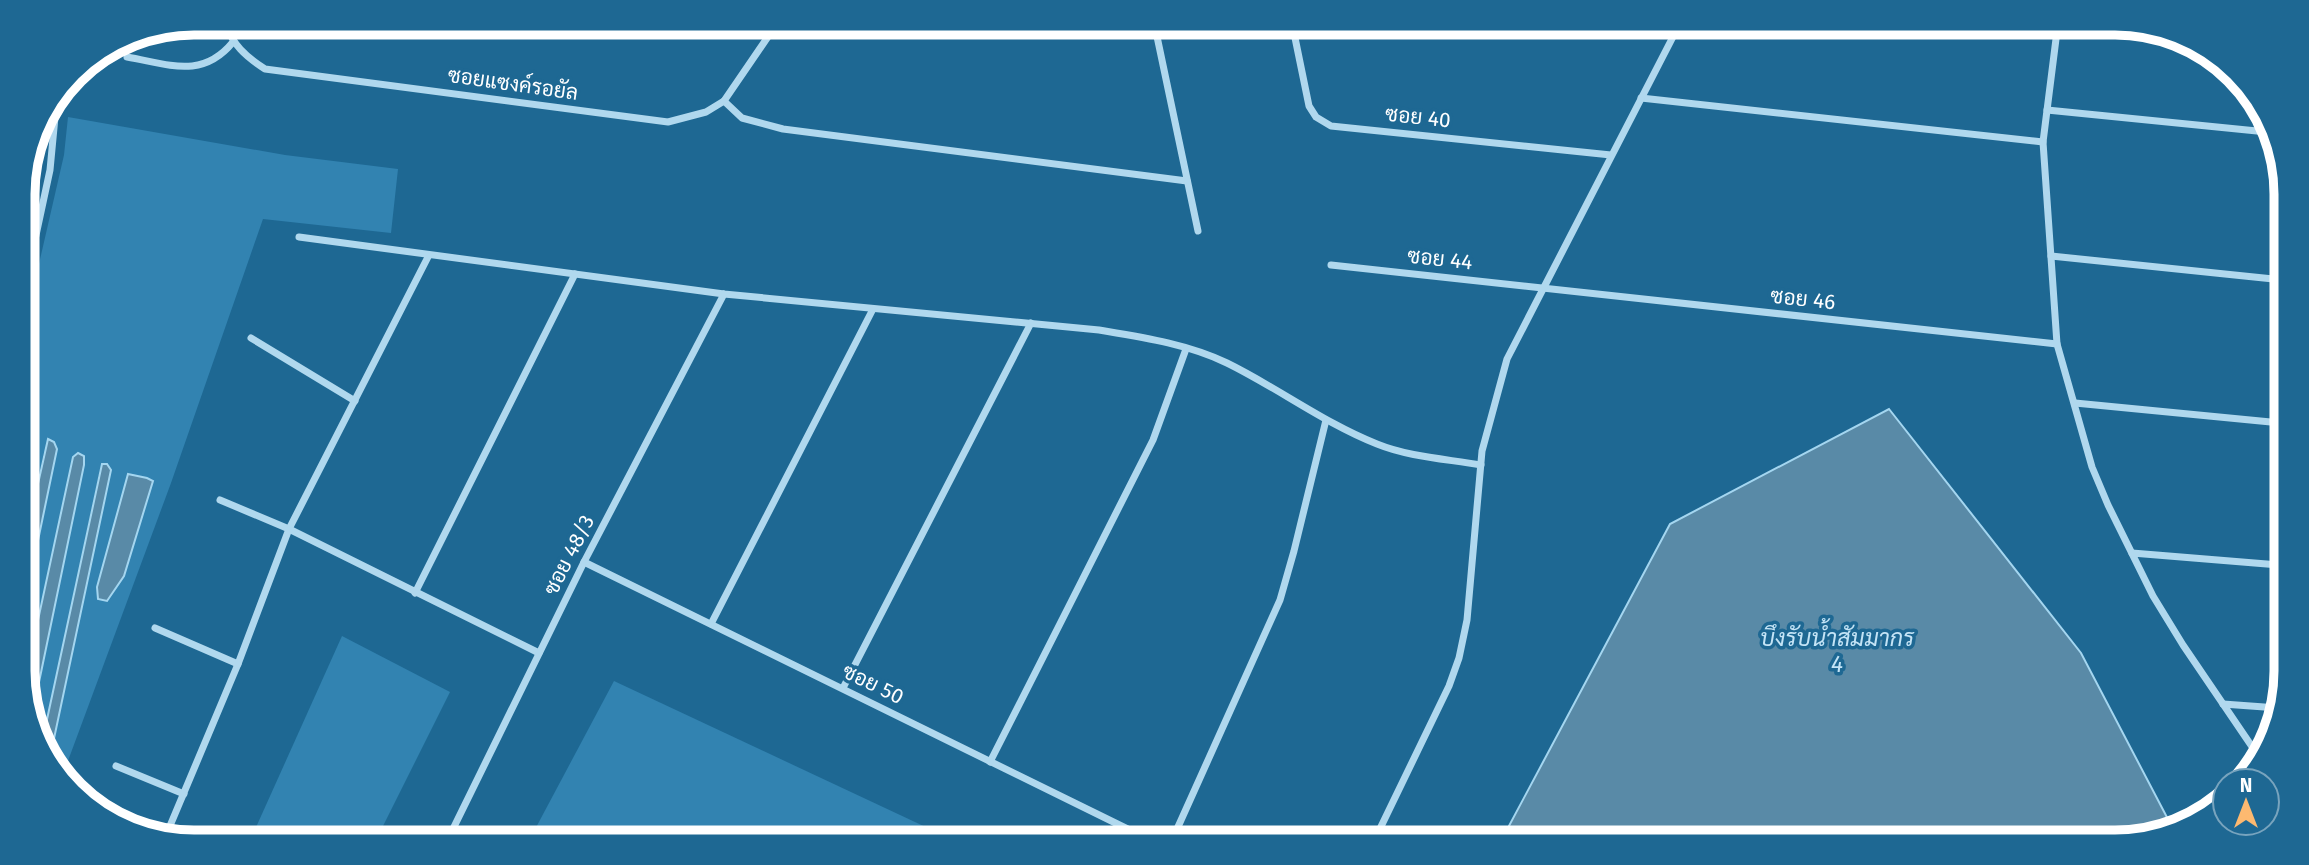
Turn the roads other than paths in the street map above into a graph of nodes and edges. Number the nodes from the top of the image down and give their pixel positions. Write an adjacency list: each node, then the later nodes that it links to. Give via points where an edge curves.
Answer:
1 (230, 35): 7 (street, ซอยแซงค์รอยัล)
2 (769, 35): 10 (street)
3 (1157, 35): 16 (street)
4 (1294, 35): 15 (street, ซอย 40, via 1309,106 1331,126)
5 (1674, 35): 9 (street)
6 (2056, 35): 11 (street)
7 (233, 42): 8 (street, via 224,53 194,68); 10 (street, ซอยแซงค์รอยัล, via 265,69 668,122 706,112)
8 (127, 57)
9 (1641, 98): 14 (street); 15 (street)
10 (724, 101): 16 (street, via 742,118 783,129)
11 (2047, 110): 13 (street); 14 (street)
12 (55, 116): 19 (street, via 50,170)
13 (2261, 131)
14 (2043, 142): 21 (street)
15 (1611, 155): 25 (street)
16 (1187, 181): 17 (street)
17 (1198, 231)
18 (299, 237): 20 (street)
19 (35, 240)
20 (429, 256): 23 (street); 32 (street)
21 (2051, 256): 24 (street); 30 (street)
22 (1331, 265): 25 (street, ซอย 44)
23 (575, 274): 26 (street); 42 (street)
24 (2274, 279)
25 (1545, 288): 30 (street, ซอย 46); 36 (street, via 1507,359)
26 (724, 294): 27 (street); 40 (street, ซอย 48/3)
27 (873, 309): 28 (street); 43 (street)
28 (1031, 323): 31 (street, via 1143,337); 47 (street)
29 (251, 338): 32 (street)
30 (2057, 344): 33 (street)
31 (1186, 349): 34 (street, via 1264,382); 51 (street, via 1153,440)
32 (355, 401): 38 (street)
33 (2075, 403): 35 (street); 39 (street, via 2092,467)
34 (1326, 420): 36 (street, via 1403,453); 57 (street, via 1280,600)
35 (2274, 422)
36 (1481, 465): 58 (street, via 1467,620 1459,658)
37 (220, 500): 38 (street)
38 (289, 529): 42 (street); 46 (street)
39 (2132, 553): 41 (street); 48 (street, via 2171,625)
40 (584, 562): 43 (street, ซอย 50); 45 (street, ซอย 48/3)
41 (2274, 565)
42 (415, 593): 45 (street)
43 (711, 624): 47 (street, ซอย 50)
44 (155, 628): 46 (street)
45 (539, 653): 55 (street, ซอย 48/3)
46 (238, 664): 53 (street)
47 (843, 688): 51 (street, ซอย 50)
48 (2223, 704): 49 (street); 50 (street)
49 (2270, 707)
50 (2254, 749)
51 (990, 762): 56 (street, ซอย 50)
52 (116, 766): 53 (street)
53 (184, 794): 54 (street)
54 (169, 828)
55 (452, 830)
56 (1130, 830)
57 (1177, 830)
58 (1379, 830)

